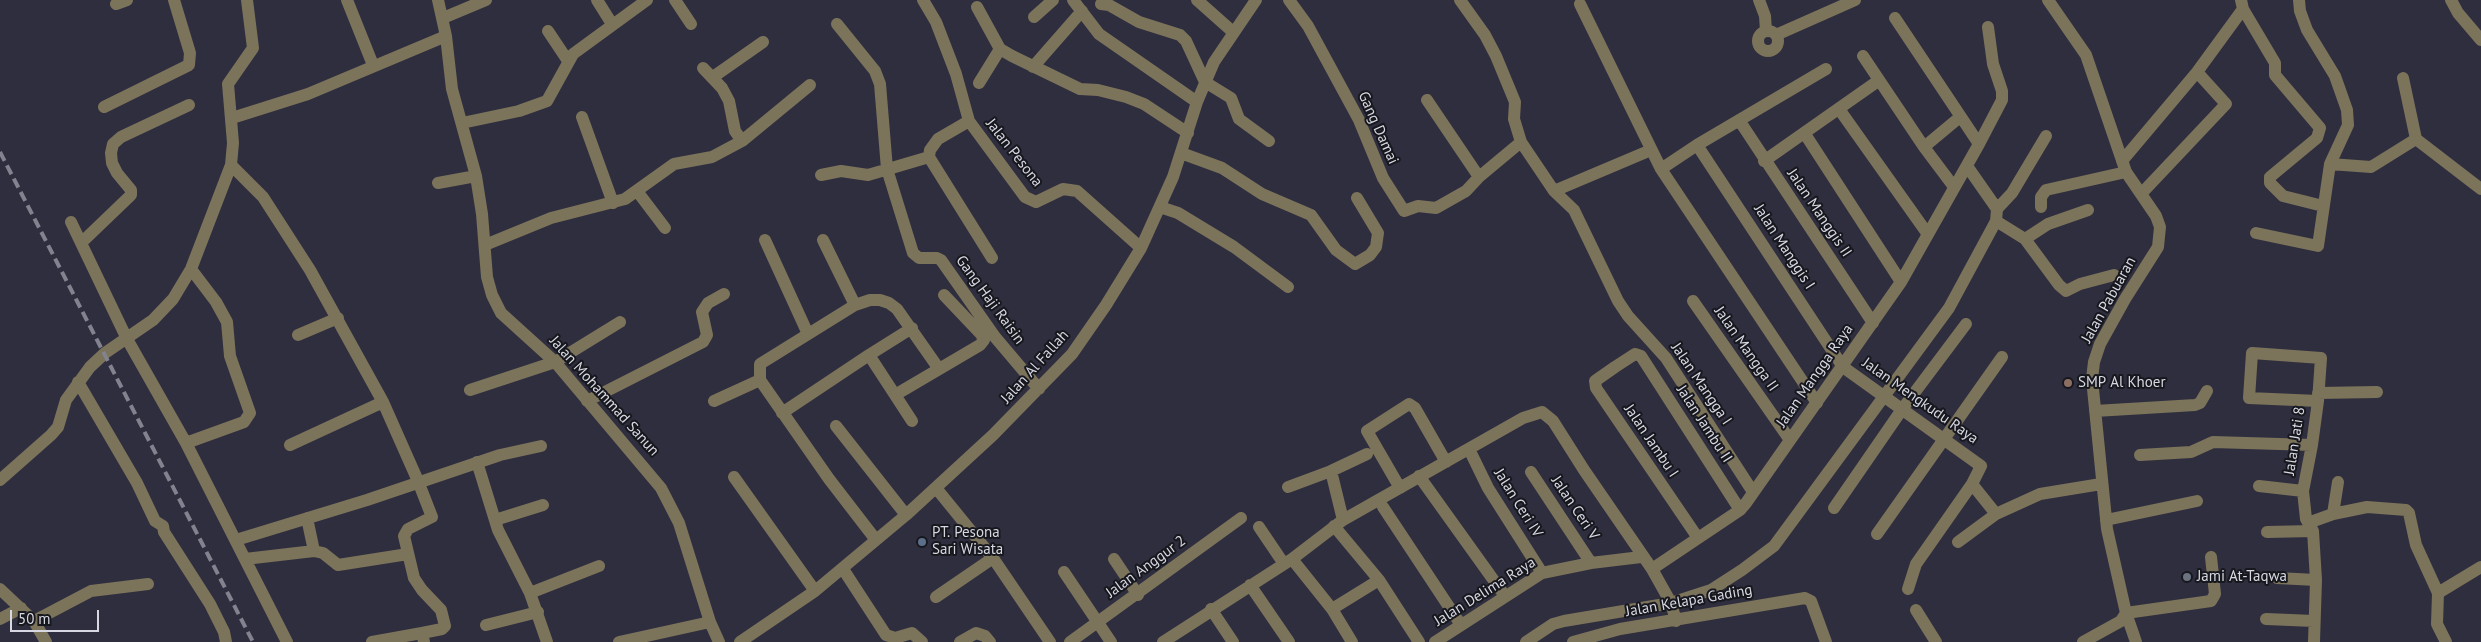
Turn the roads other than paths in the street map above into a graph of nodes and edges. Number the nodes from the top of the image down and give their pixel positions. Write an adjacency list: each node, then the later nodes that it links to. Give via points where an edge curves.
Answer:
1 (174, 0): 56 (street, via 190,53 189,65)
2 (247, 0): 60 (street, via 253,48 228,84)
3 (347, 0): 42 (street)
4 (438, 0): 28 (street, Jalan Mohammad Sanun)
5 (486, 0): 28 (street)
6 (597, 0): 30 (street)
7 (647, 0): 30 (street)
8 (675, 0): 31 (street)
9 (923, 0): 62 (street, Jalan Pesona, via 943,40)
10 (988, 0): 22 (street)
11 (1053, 0): 27 (street)
12 (1073, 0): 26 (street)
13 (1197, 0): 35 (street)
14 (1256, 0): 35 (street, Jalan Al Fallah)
15 (1289, 0): 86 (street, Gang Damai, via 1308,26 1359,120 1383,178 1401,208 1407,212 1421,206 1436,208 1466,191)
16 (1460, 0): 70 (street, Jalan Mangga I, via 1496,56 1515,102 1514,119)
17 (1759, 0): 18 (street, via 1771,33)
18 (1855, 0)
19 (2048, 0): 81 (street, Jalan Pabuaran, via 2086,55)
20 (2300, 0): 78 (street, via 2307,30 2335,76 2347,110 2348,125)
21 (2451, 0): 37 (street, via 2458,14)
22 (975, 4): 39 (street)
23 (1101, 4): 50 (street, via 1109,5 1139,22 1180,35 1186,40)
24 (1580, 4): 74 (street)
25 (2242, 5): 46 (street); 95 (street, via 2275,64 2275,75 2320,128 2317,138 2269,181 2283,196)
26 (1082, 11): 43 (street); 54 (street, via 1100,34)
27 (1034, 17)
28 (443, 18): 36 (street, Jalan Mohammad Sanun)
29 (1895, 18): 59 (street)
30 (612, 24): 41 (street, via 584,44)
31 (691, 24)
32 (837, 24): 82 (street, via 875,71 880,84)
33 (1988, 27): 71 (street, Jalan Mangga Raya, via 2002,100)
34 (548, 31): 41 (street)
35 (1233, 32): 50 (street, Jalan Al Fallah)
36 (446, 36): 42 (street); 63 (street, Jalan Mohammad Sanun, via 452,89)
37 (2481, 40)
38 (763, 42): 47 (street)
39 (1000, 49): 43 (street); 51 (street)
40 (1863, 56): 49 (street)
41 (568, 61): 63 (street, via 545,103)
42 (373, 66): 60 (street, via 308,94)
43 (1033, 67): 64 (street, via 1080,89 1098,90 1144,104)
44 (703, 68): 47 (street)
45 (1826, 69): 61 (street)
46 (2197, 72): 81 (street); 92 (street, via 2226,104)
47 (713, 77): 67 (street, via 729,101 733,125)
48 (2404, 78): 68 (street)
49 (1878, 81): 57 (street); 73 (street)
50 (1205, 82): 54 (street, Jalan Al Fallah); 69 (street, via 1230,98 1239,119)
51 (979, 83)
52 (810, 85): 67 (street)
53 (1427, 100): 86 (street)
54 (1197, 102): 64 (street, Jalan Al Fallah)
55 (189, 105): 107 (street, via 121,137 113,144 112,163 116,174 131,190 131,195)
56 (104, 107)
57 (1839, 108): 65 (street); 102 (street)
58 (582, 117): 94 (street)
59 (1960, 117): 71 (street); 73 (street)
60 (232, 118): 79 (street)
61 (1739, 120): 72 (street); 77 (street, Jalan Manggis II)
62 (969, 121): 76 (street, via 938,139); 109 (street, Jalan Pesona, via 1027,199 1036,202 1063,189 1077,191)
63 (462, 123): 85 (street, Jalan Mohammad Sanun)
64 (1188, 133): 75 (street, Jalan Al Fallah)
65 (1805, 134): 77 (street); 113 (street)
66 (2046, 136): 99 (street)
67 (742, 140): 90 (street, via 712,157 674,164)
68 (2416, 140): 78 (street, via 2371,167); 89 (street)
69 (1269, 141)
70 (1521, 142): 86 (street); 91 (street, Jalan Mangga I)
71 (1979, 144): 80 (street, Jalan Mangga Raya)
72 (1697, 145): 83 (street); 131 (street, Jalan Manggis I)
73 (1924, 147): 88 (street)
74 (1651, 150): 83 (street); 91 (street)
75 (1181, 153): 93 (street, via 1222,168 1262,194 1311,215 1336,250 1355,264 1376,247 1378,233); 96 (street, Jalan Al Fallah)
76 (929, 157): 82 (street); 110 (street)
77 (1764, 161): 121 (street, Jalan Manggis II)
78 (2330, 164): 95 (street)
79 (231, 165): 111 (street); 119 (street, via 263,197)
80 (1967, 166): 88 (street, Jalan Mangga Raya); 99 (street)
81 (2124, 167): 92 (street, Jalan Pabuaran); 97 (street, via 2046,190 2041,197)
82 (887, 169): 84 (street, via 868,175 842,171); 135 (street, Gang Haji Raisin, via 913,253 920,258 941,260 995,337)
83 (1661, 170): 145 (street)
84 (821, 175)
85 (476, 176): 87 (street); 108 (street, Jalan Mohammad Sanun)
86 (1479, 177)
87 (438, 183)
88 (1954, 187): 102 (street, Jalan Mangga Raya)
89 (2481, 189)
90 (637, 191): 94 (street); 101 (street)
91 (1554, 191): 176 (street, Jalan Mangga I, via 1574,210 1628,316 1666,358)
92 (2141, 194): 147 (street, Jalan Pabuaran, via 2160,227 2158,247 2100,344 2092,380)
93 (1357, 198)
94 (613, 203): 108 (street, via 551,218)
95 (2323, 206): 103 (street, via 2317,246)
96 (1160, 207): 109 (street, Jalan Al Fallah); 114 (street, via 1178,213 1234,247)
97 (2041, 207)
98 (2088, 210): 106 (street, via 2048,224)
99 (1996, 215): 106 (street); 140 (street, via 1949,308)
100 (71, 222): 107 (street)
101 (665, 228)
102 (1927, 233): 113 (street, Jalan Mangga Raya)
103 (2256, 233)
104 (765, 240): 125 (street)
105 (823, 240): 118 (street)
106 (2026, 240): 112 (street, via 2066,291)
107 (81, 243): 126 (street)
108 (486, 245): 129 (street, Jalan Mohammad Sanun, via 487,276 501,313)
109 (1141, 248): 135 (street, Jalan Al Fallah, via 1072,354)
110 (992, 258)
111 (191, 268): 126 (street, via 172,299 153,320); 153 (street, via 227,322 230,356 250,412 244,422)
112 (2114, 275)
113 (1901, 282): 121 (street, Jalan Mangga Raya)
114 (1288, 287)
115 (724, 294): 142 (street, via 708,303 702,312 707,335 703,342)
116 (944, 295): 132 (street, via 984,340)
117 (1693, 301): 151 (street, Jalan Mangga II)
118 (855, 305): 123 (street, via 870,300 888,303); 125 (street)
119 (338, 318): 124 (street); 144 (street)
120 (620, 322): 129 (street)
121 (1873, 323): 131 (street, Jalan Mangga Raya)
122 (1966, 324): 146 (street)
123 (912, 328): 127 (street); 132 (street)
124 (298, 334)
125 (808, 334): 133 (street, via 764,361 759,369)
126 (127, 339): 134 (street, via 105,353); 153 (street)
127 (869, 355): 139 (street); 148 (street)
128 (2002, 357): 152 (street)
129 (555, 362): 136 (street); 142 (street, Jalan Mohammad Sanun)
130 (1615, 367): 181 (street, Jalan Jambu II, via 1635,354 1640,356); 194 (street, Jalan Jambu I, via 1595,381 1596,388)
131 (1843, 367): 140 (street, Jalan Mengkudu Raya); 145 (street, Jalan Mangga Raya)
132 (939, 369): 139 (street)
133 (760, 380): 143 (street); 148 (street)
134 (78, 382): 166 (street, via 66,400 58,427); 243 (street, via 137,483 155,521 163,526 210,604)
135 (1039, 389): 174 (street, Jalan Al Fallah)
136 (470, 390)
137 (2207, 391): 147 (street, via 2195,405)
138 (2377, 392): 141 (street)
139 (896, 395): 149 (street)
140 (1886, 397): 146 (street, Jalan Mengkudu Raya); 231 (street, via 1774,546 1723,583)
141 (2318, 397): 141 (street, Jalan Jati 8, via 2249,398 2253,353 2321,358); 155 (street, Jalan Jati 8)
142 (587, 401): 237 (street, Jalan Mohammad Sanun, via 662,488 679,523)
143 (714, 401)
144 (383, 402): 154 (street); 167 (street)
145 (1817, 402): 151 (street, Jalan Mangga Raya)
146 (1902, 408): 152 (street, Jalan Mengkudu Raya); 180 (street)
147 (2095, 411): 170 (street, Jalan Pabuaran)
148 (782, 413): 196 (street)
149 (912, 421)
150 (836, 426): 184 (street)
151 (1790, 440): 176 (street, Jalan Mangga Raya)
152 (1944, 440): 169 (street, Jalan Mengkudu Raya, via 1981,466); 193 (street)
153 (186, 442): 195 (street)
154 (290, 445)
155 (2312, 445): 159 (street, via 2212,442 2191,452); 175 (street, Jalan Jati 8)
156 (541, 446): 160 (street)
157 (1468, 449): 161 (street); 201 (street, via 1533,413 1542,412 1549,416); 212 (street, Jalan Ceri IV, via 1488,488)
158 (1367, 454): 162 (street)
159 (2140, 455)
160 (477, 462): 167 (street); 187 (street)
161 (1446, 462): 164 (street); 173 (street, via 1415,408 1409,404 1368,431)
162 (1331, 471): 172 (street); 189 (street)
163 (1531, 472): 206 (street, Jalan Ceri V)
164 (1419, 476): 173 (street); 224 (street)
165 (734, 477): 220 (street)
166 (0, 480)
167 (418, 481): 185 (street); 199 (street, via 432,517 406,531)
168 (2338, 482): 183 (street)
169 (1972, 484): 182 (street); 219 (street, Jalan Mengkudu Raya, via 1916,564)
170 (2101, 484): 182 (street, via 2040,494); 188 (street, Jalan Pabuaran)
171 (2259, 486): 175 (street)
172 (1288, 488)
173 (1400, 488): 189 (street)
174 (933, 490): 184 (street, Jalan Al Fallah); 205 (street)
175 (2303, 491): 191 (street, Jalan Jati 8)
176 (1753, 492): 181 (street, Jalan Mangga Raya)
177 (2197, 501): 188 (street)
178 (543, 505): 187 (street)
179 (1383, 507): 240 (street)
180 (1834, 508)
181 (1740, 510): 194 (street, Jalan Mangga Raya)
182 (1996, 514): 197 (street)
183 (2333, 514): 191 (street); 222 (street, via 2367,507 2406,510 2416,545)
184 (906, 515): 196 (street, Jalan Al Fallah)
185 (307, 518): 195 (street); 198 (street)
186 (1241, 518): 223 (street, Jalan Anggur 2)
187 (495, 520): 221 (street)
188 (2106, 520): 232 (street, Jalan Pabuaran)
189 (1339, 523): 204 (street); 214 (street)
190 (1259, 527): 204 (street)
191 (2310, 527): 192 (street); 215 (street, Jalan Jati 8)
192 (2267, 532)
193 (1877, 534)
194 (1698, 538): 210 (street, Jalan Mangga Raya)
195 (236, 540): 202 (street)
196 (876, 540): 209 (street, Jalan Al Fallah)
197 (1958, 542)
198 (314, 551): 199 (street, via 323,553 338,565); 202 (street)
199 (408, 554): 241 (street, via 418,584 444,616 442,628)
200 (2210, 556): 232 (street, via 2215,594 2211,600)
201 (1641, 557): 206 (street, Jalan Delima Raya); 210 (street)
202 (245, 558): 244 (street)
203 (1114, 559): 223 (street)
204 (1288, 561): 217 (street); 228 (street)
205 (993, 562): 225 (street); 253 (street)
206 (1591, 563): 212 (street, Jalan Delima Raya)
207 (600, 566): 221 (street)
208 (2481, 567): 222 (street)
209 (843, 569): 220 (street, Jalan Al Fallah); 250 (street, via 886,636 894,638 912,633)
210 (1652, 569): 231 (street)
211 (1064, 572): 238 (street)
212 (1542, 573): 224 (street, Jalan Delima Raya)
213 (2277, 578): 215 (street)
214 (1378, 580): 228 (street); 260 (street)
215 (2316, 580): 236 (street, Jalan Jati 8)
216 (148, 584): 235 (street, via 92,591)
217 (1250, 585): 227 (street); 258 (street)
218 (0, 589): 226 (street)
219 (1908, 589)
220 (815, 591): 249 (street, Jalan Al Fallah)
221 (530, 593): 230 (street)
222 (2438, 593): 269 (street, via 2437,624)
223 (1138, 595): 238 (street, Jalan Anggur 2)
224 (1505, 596): 240 (street, Jalan Delima Raya)
225 (936, 597)
226 (20, 608): 233 (street); 235 (street)
227 (1211, 609): 256 (street); 257 (street)
228 (1332, 609): 259 (street)
229 (1916, 610): 265 (street)
230 (538, 612): 239 (street); 246 (street)
231 (1673, 612): 262 (street, via 1564,621 1553,624); 263 (street, Jalan Kelapa Gading); 264 (street, Jalan Kelapa Gading, via 1800,598 1811,601)
232 (2126, 613): 266 (street, via 2120,621); 267 (street, Jalan Pabuaran)
233 (0, 619)
234 (2266, 620): 236 (street)
235 (34, 621): 242 (street)
236 (2314, 621): 268 (street, Jalan Jati 8)
237 (710, 622): 247 (street); 248 (street, Jalan Mohammad Sanun)
238 (1098, 622): 254 (street, Jalan Anggur 2); 255 (street)
239 (486, 625)
240 (1461, 626): 261 (street, Jalan Delima Raya)
241 (423, 638): 245 (street)
242 (46, 642)
243 (226, 642)
244 (287, 642)
245 (372, 642)
246 (547, 642)
247 (619, 642)
248 (719, 642)
249 (740, 642)
250 (922, 642)
251 (960, 642): 252 (street, via 980,633)
252 (990, 642)
253 (1050, 642)
254 (1070, 642)
255 (1111, 642)
256 (1163, 642)
257 (1233, 642)
258 (1289, 642)
259 (1352, 642)
260 (1418, 642)
261 (1435, 642)
262 (1526, 642)
263 (1574, 642)
264 (1826, 642)
265 (1936, 642)
266 (2082, 642)
267 (2136, 642)
268 (2314, 642)
269 (2446, 642)

